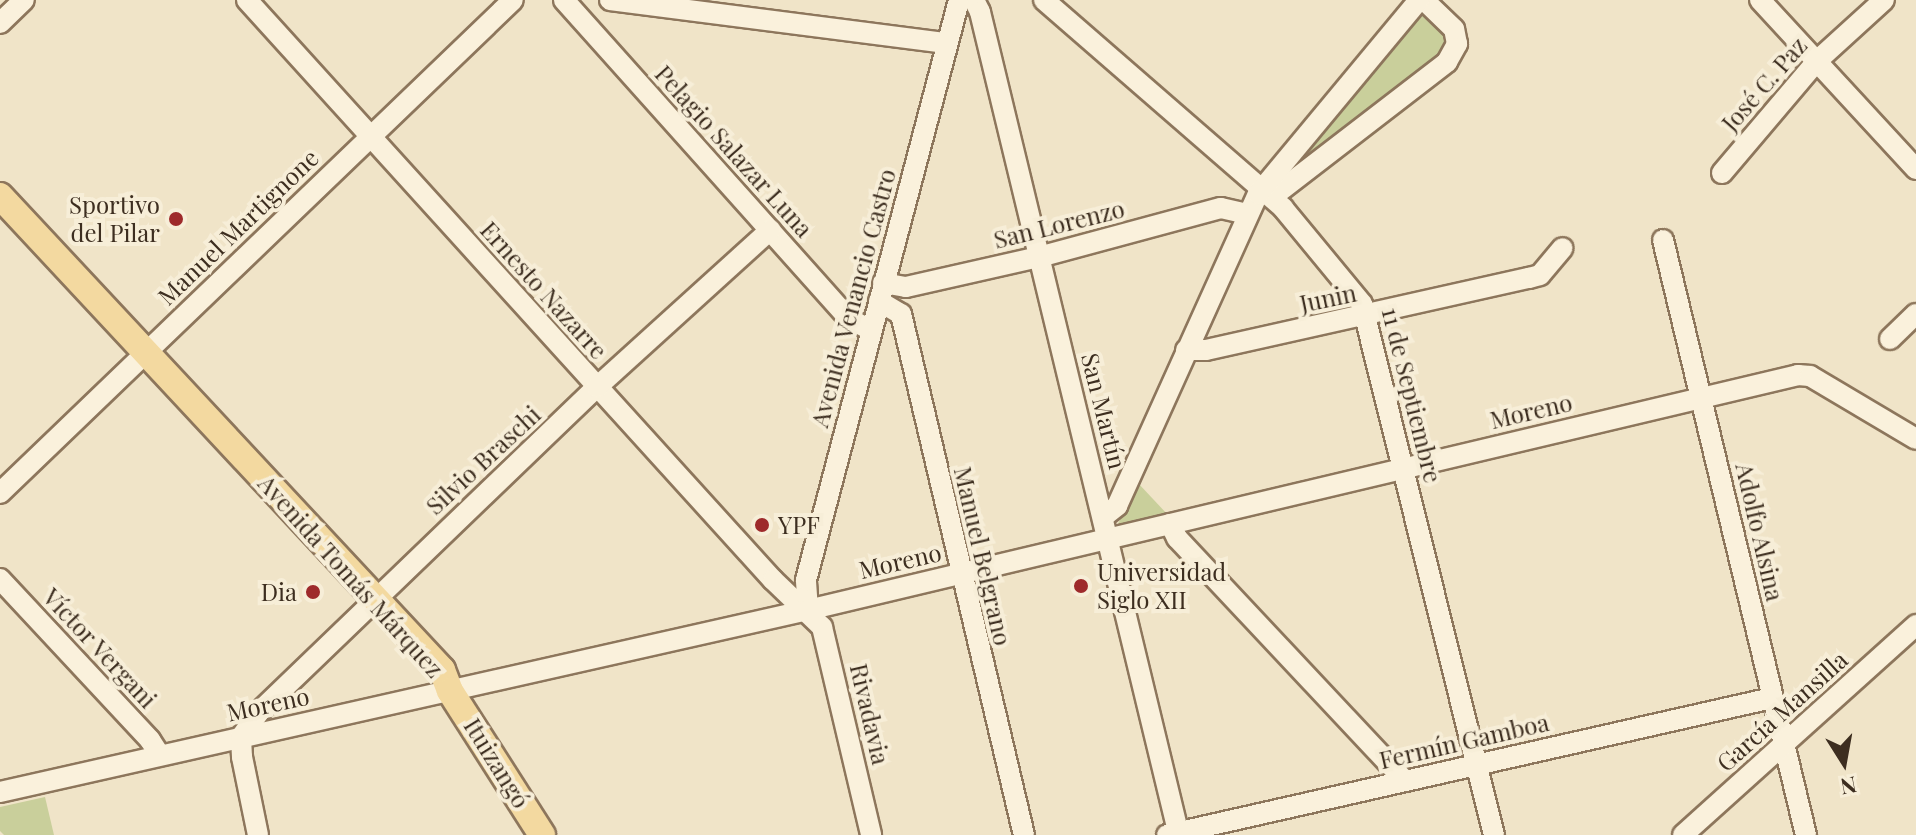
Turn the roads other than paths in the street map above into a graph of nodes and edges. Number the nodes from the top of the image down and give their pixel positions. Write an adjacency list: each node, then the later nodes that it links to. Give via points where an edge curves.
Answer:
1 (24, 0): 12 (street)
2 (247, 0): 15 (street, Ernesto Nazarre)
3 (513, 0): 15 (street, Manuel Martignone)
4 (610, 0): 13 (street)
5 (959, 0): 13 (street, Avenida Venancio Castro)
6 (974, 0): 25 (street, San Martín)
7 (1044, 0): 18 (street, 11 de Septiembre)
8 (1422, 0): 18 (street); 18 (street, via 1454,29 1457,44 1447,62)
9 (1760, 0): 14 (street)
10 (1884, 0): 14 (street, José C. Paz)
11 (572, 2): 22 (street, Pelagio Salazar Luna)
12 (0, 23)
13 (946, 43): 26 (street, Avenida Venancio Castro)
14 (1818, 60): 16 (street); 17 (street, José C. Paz)
15 (369, 136): 32 (street, Manuel Martignone); 33 (street, Ernesto Nazarre)
16 (1916, 169)
17 (1722, 173)
18 (1267, 193): 20 (street); 28 (street, 11 de Septiembre, via 1344,278)
19 (0, 196): 32 (main road, Avenida Tomás Márquez)
20 (1247, 214): 25 (street, San Lorenzo, via 1221,208); 31 (street)
21 (0, 219): 32 (main road, Avenida Tomás Márquez)
22 (770, 230): 29 (street, Pelagio Salazar Luna, via 848,318); 33 (street, Silvio Braschi)
23 (1663, 240): 34 (street, Adolfo Alsina)
24 (1563, 248): 28 (street, Junin, via 1540,275)
25 (1039, 257): 26 (street, San Lorenzo); 38 (street, San Martín)
26 (881, 292): 29 (street, Avenida Venancio Castro); 41 (street, Manuel Belgrano, via 901,314)
27 (1916, 314): 30 (street)
28 (1365, 317): 31 (street, Junin); 36 (street, 11 de Septiembre)
29 (871, 330): 44 (street, Avenida Venancio Castro, via 806,580)
30 (1890, 339)
31 (1186, 350): 38 (street, via 1117,506)
32 (141, 357): 37 (street, Manuel Martignone); 43 (main road, Avenida Tomás Márquez)
33 (597, 387): 43 (street, Silvio Braschi); 44 (street, Ernesto Nazarre, via 773,580)
34 (1703, 399): 35 (street, Moreno, via 1810,376); 36 (street, Moreno); 47 (street, Adolfo Alsina)
35 (1916, 439)
36 (1403, 467): 39 (street, Moreno); 51 (street, 11 de Septiembre)
37 (0, 493)
38 (1103, 517): 40 (street, San Martín)
39 (1170, 524): 40 (street, Moreno); 52 (street, via 1177,538)
40 (1108, 538): 41 (street, Moreno); 54 (street, San Martín)
41 (960, 573): 44 (street, Moreno); 58 (street, Manuel Belgrano)
42 (0, 579): 50 (street, Víctor Vergani)
43 (370, 602): 46 (main road, Avenida Tomás Márquez, via 442,670); 48 (street, Silvio Braschi, via 260,711)
44 (808, 610): 46 (street, Moreno); 57 (street, Rivadavia, via 826,637)
45 (1916, 625): 49 (street, García Mansilla)
46 (450, 691): 48 (street, Moreno); 56 (main road, Ituizangó)
47 (1772, 698): 49 (street, Adolfo Alsina); 51 (street, Fermín Gamboa)
48 (241, 737): 50 (street, Moreno); 55 (street)
49 (1784, 744): 60 (street, García Mansilla); 61 (street, Adolfo Alsina)
50 (159, 754): 53 (street, Moreno)
51 (1478, 765): 52 (street, Fermín Gamboa); 59 (street, 11 de Septiembre)
52 (1405, 781): 54 (street, Fermín Gamboa)
53 (0, 792)
54 (1175, 834)
55 (258, 835)
56 (542, 835)
57 (871, 835)
58 (1024, 835)
59 (1494, 835)
60 (1683, 835)
61 (1806, 835)

